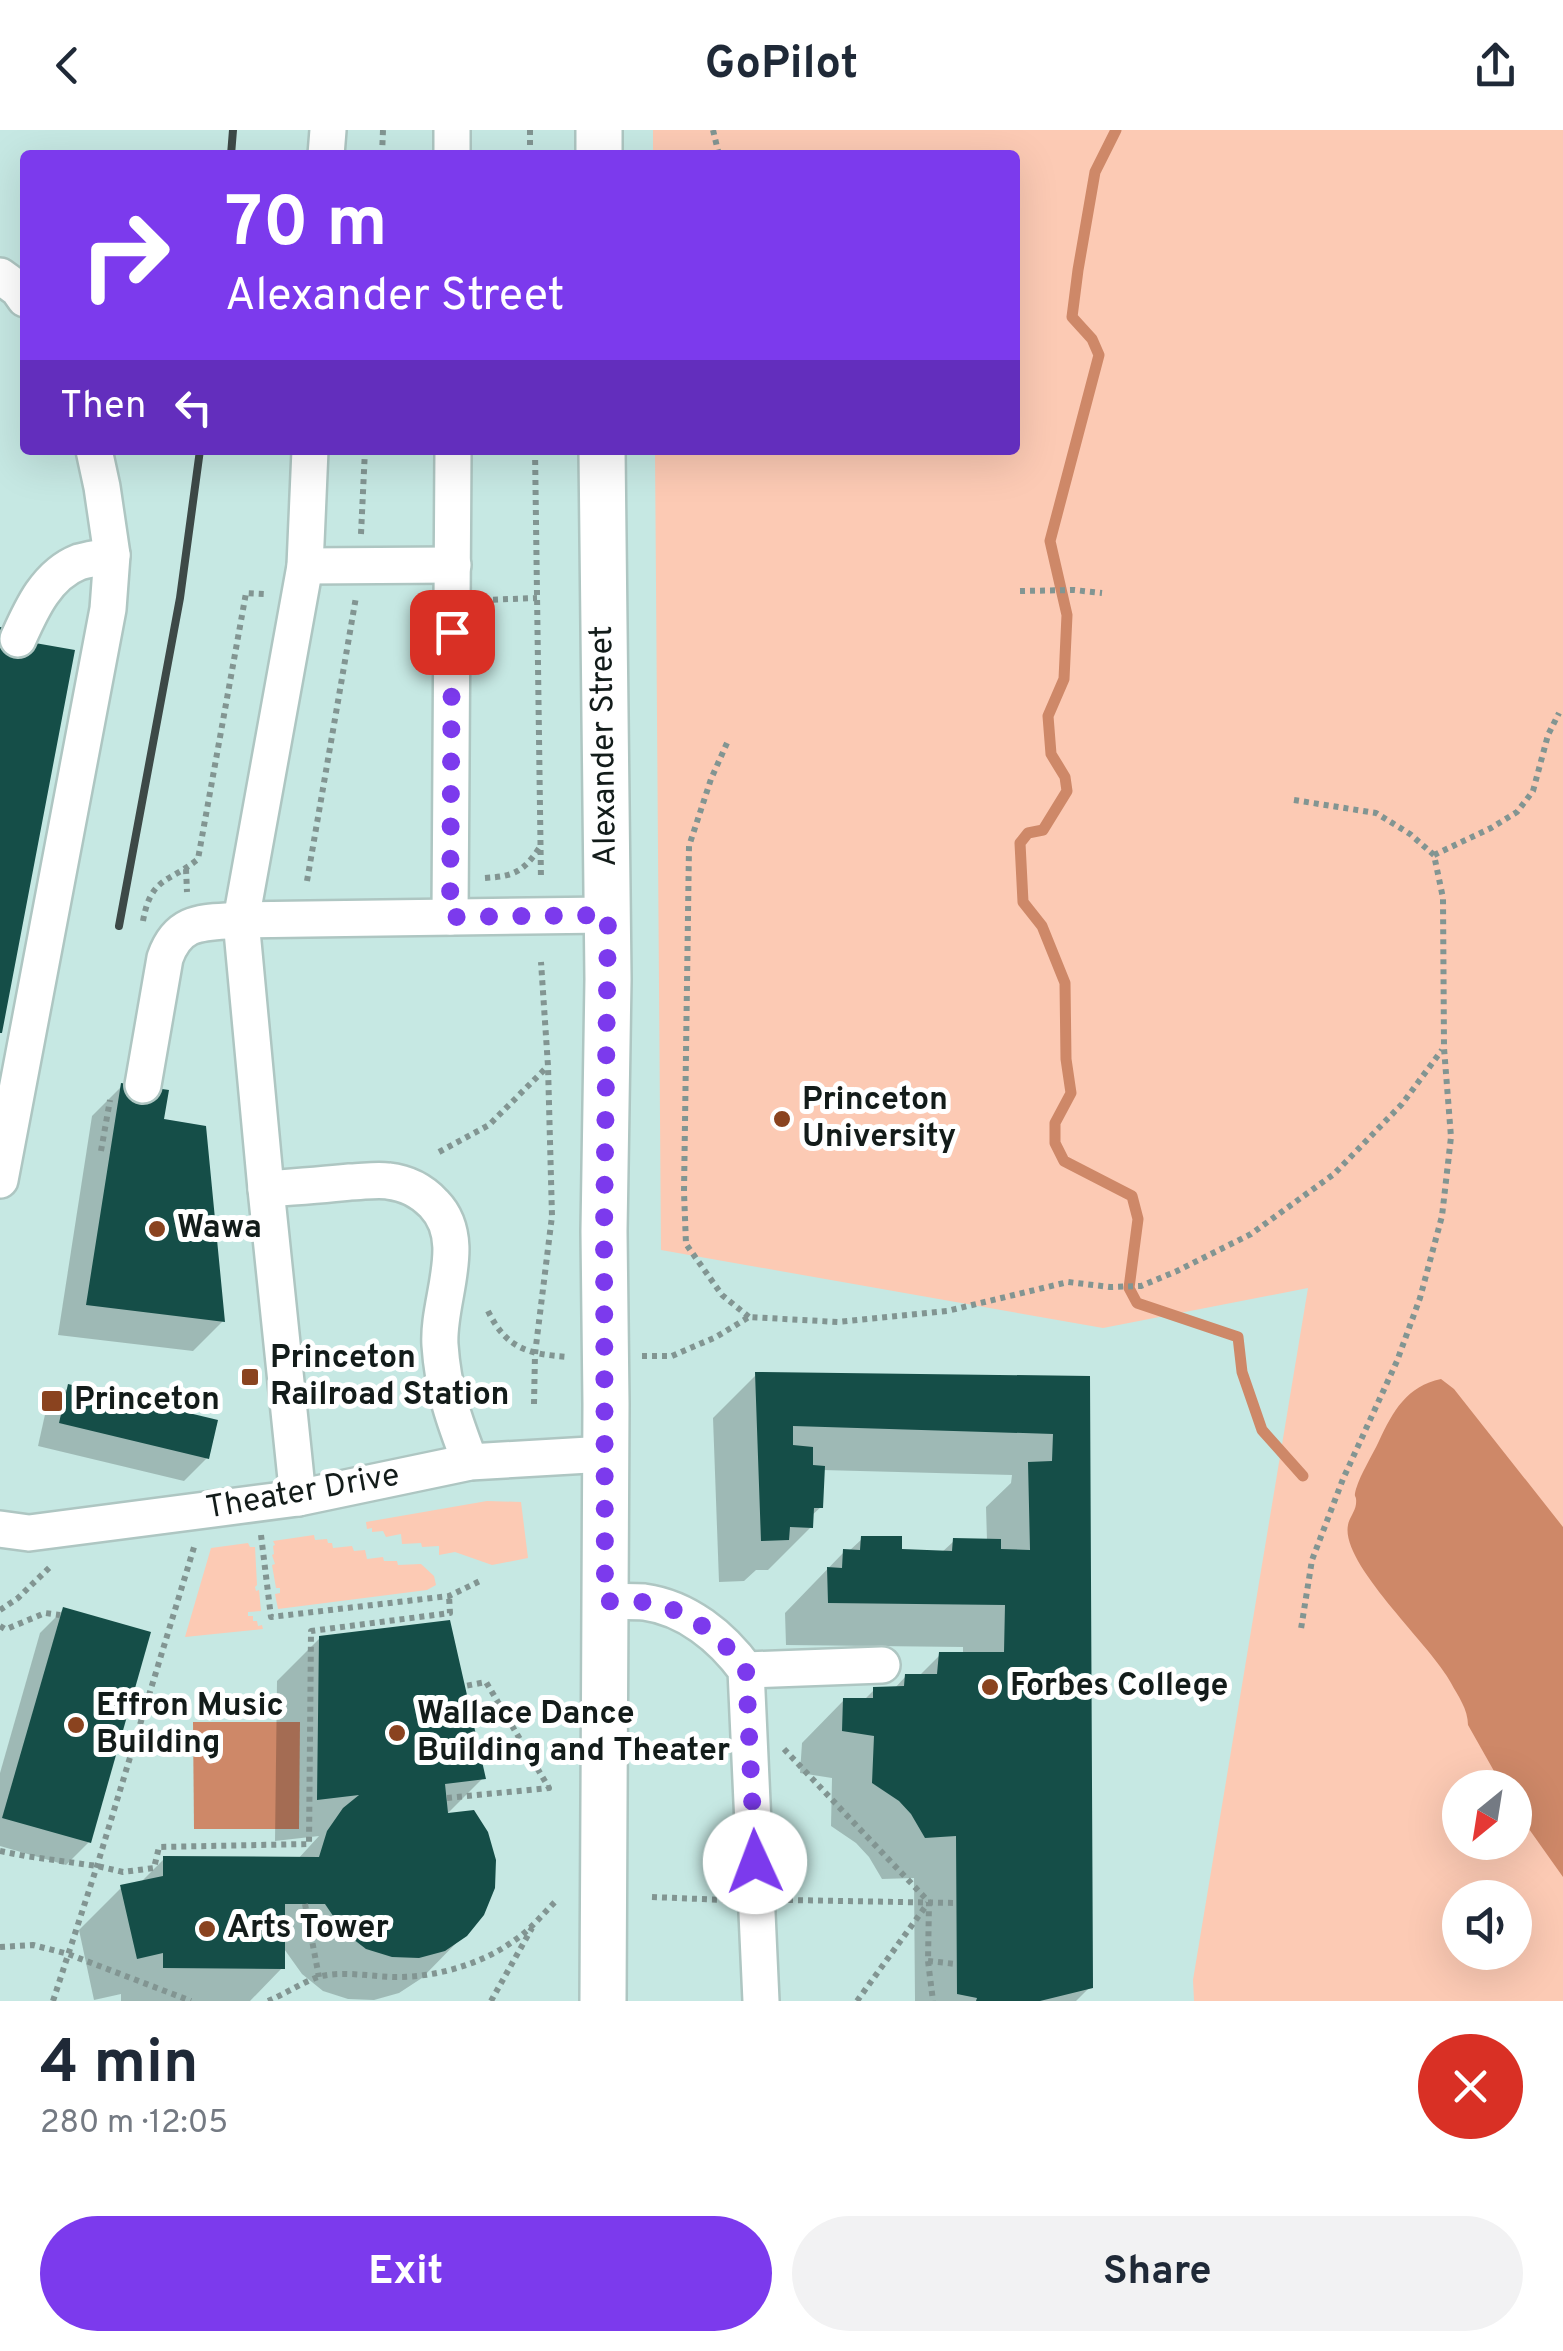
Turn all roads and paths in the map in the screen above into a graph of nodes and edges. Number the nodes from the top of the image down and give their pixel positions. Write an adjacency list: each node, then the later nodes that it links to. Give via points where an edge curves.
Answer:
1 (0, 276): 2 (street)
2 (20, 293)
3 (95, 455): 10 (street)
4 (310, 455): 11 (street)
5 (366, 455): 9 (path)
6 (452, 455): 12 (street)
7 (534, 455): 17 (path)
8 (602, 455): 28 (main road, Alexander Street)
9 (360, 535)
10 (112, 555): 19 (street, via 56,577); 38 (street, via 108,610)
11 (305, 566): 12 (street); 30 (street)
12 (453, 566): 29 (street)
13 (1020, 591): 14 (path)
14 (1102, 592)
15 (281, 594): 31 (path, via 246,593 198,859 159,883)
16 (357, 595): 27 (path)
17 (537, 598): 18 (path); 23 (path)
18 (474, 601)
19 (18, 640)
20 (1559, 712): 24 (path, via 1534,792 1517,812)
21 (727, 743): 41 (path, via 689,846 684,1192 686,1244 722,1295)
22 (1294, 800): 24 (path, via 1376,813)
23 (540, 846): 25 (path, via 521,870); 26 (path)
24 (1434, 855): 33 (path, via 1444,898)
25 (480, 878)
26 (540, 880)
27 (307, 881)
28 (608, 915): 29 (street); 46 (main road, Alexander Street)
29 (450, 917): 30 (street)
30 (241, 920): 35 (street, via 193,924 170,945); 39 (street)
31 (141, 929)
32 (540, 962): 34 (path)
33 (1444, 1048): 41 (path, via 1402,1104 1334,1174 1250,1234 1141,1286 1068,1282 947,1310 838,1322); 59 (path, via 1451,1137 1442,1216 1403,1346 1312,1560)
34 (548, 1066): 37 (path, via 489,1126); 42 (path, via 552,1216)
35 (127, 1090): 36 (path)
36 (101, 1151)
37 (438, 1152)
38 (0, 1180)
39 (266, 1189): 47 (street, via 385,1180 410,1186 442,1212 450,1232 439,1338 443,1382); 48 (street)
40 (488, 1311): 42 (path, via 512,1342)
41 (749, 1317): 43 (path, via 672,1356)
42 (534, 1354): 44 (path); 45 (path)
43 (636, 1356)
44 (570, 1358)
45 (534, 1404)
46 (606, 1454): 47 (street, Theater Drive); 55 (main road, Alexander Street)
47 (470, 1462): 48 (street, Theater Drive)
48 (298, 1498): 50 (street, Theater Drive, via 29,1533)
49 (260, 1527): 54 (path, via 271,1618)
50 (0, 1529)
51 (198, 1535): 66 (path)
52 (60, 1558): 56 (path)
53 (482, 1580): 54 (path)
54 (449, 1596): 66 (path, via 450,1614 311,1632 309,1844 159,1847 154,1868 123,1872)
55 (605, 1601): 61 (street, via 647,1602 697,1622); 84 (main road, Alexander Street)
56 (0, 1610)
57 (60, 1615): 58 (path)
58 (0, 1626)
59 (1301, 1629)
60 (882, 1665): 61 (street)
61 (746, 1670): 63 (street)
62 (465, 1686): 64 (path, via 486,1682 549,1788)
63 (749, 1712): 71 (path); 85 (street)
64 (447, 1798)
65 (0, 1851): 66 (path)
66 (97, 1866): 76 (path)
67 (652, 1897): 68 (path)
68 (731, 1900)
69 (776, 1900): 71 (path)
70 (555, 1902): 74 (path)
71 (929, 1902): 72 (path); 77 (path); 86 (path)
72 (956, 1903)
73 (305, 1904): 79 (path)
74 (536, 1922): 79 (path, via 490,1955 432,1974); 83 (path)
75 (0, 1947): 76 (path, via 33,1945)
76 (68, 1954): 80 (path); 81 (path)
77 (928, 1961): 78 (path); 87 (path)
78 (956, 1964)
79 (319, 1977): 82 (path)
80 (186, 2000)
81 (52, 2001)
82 (268, 2001)
83 (491, 2001)
84 (603, 2001)
85 (761, 2001)
86 (857, 2001)
87 (933, 2001)

